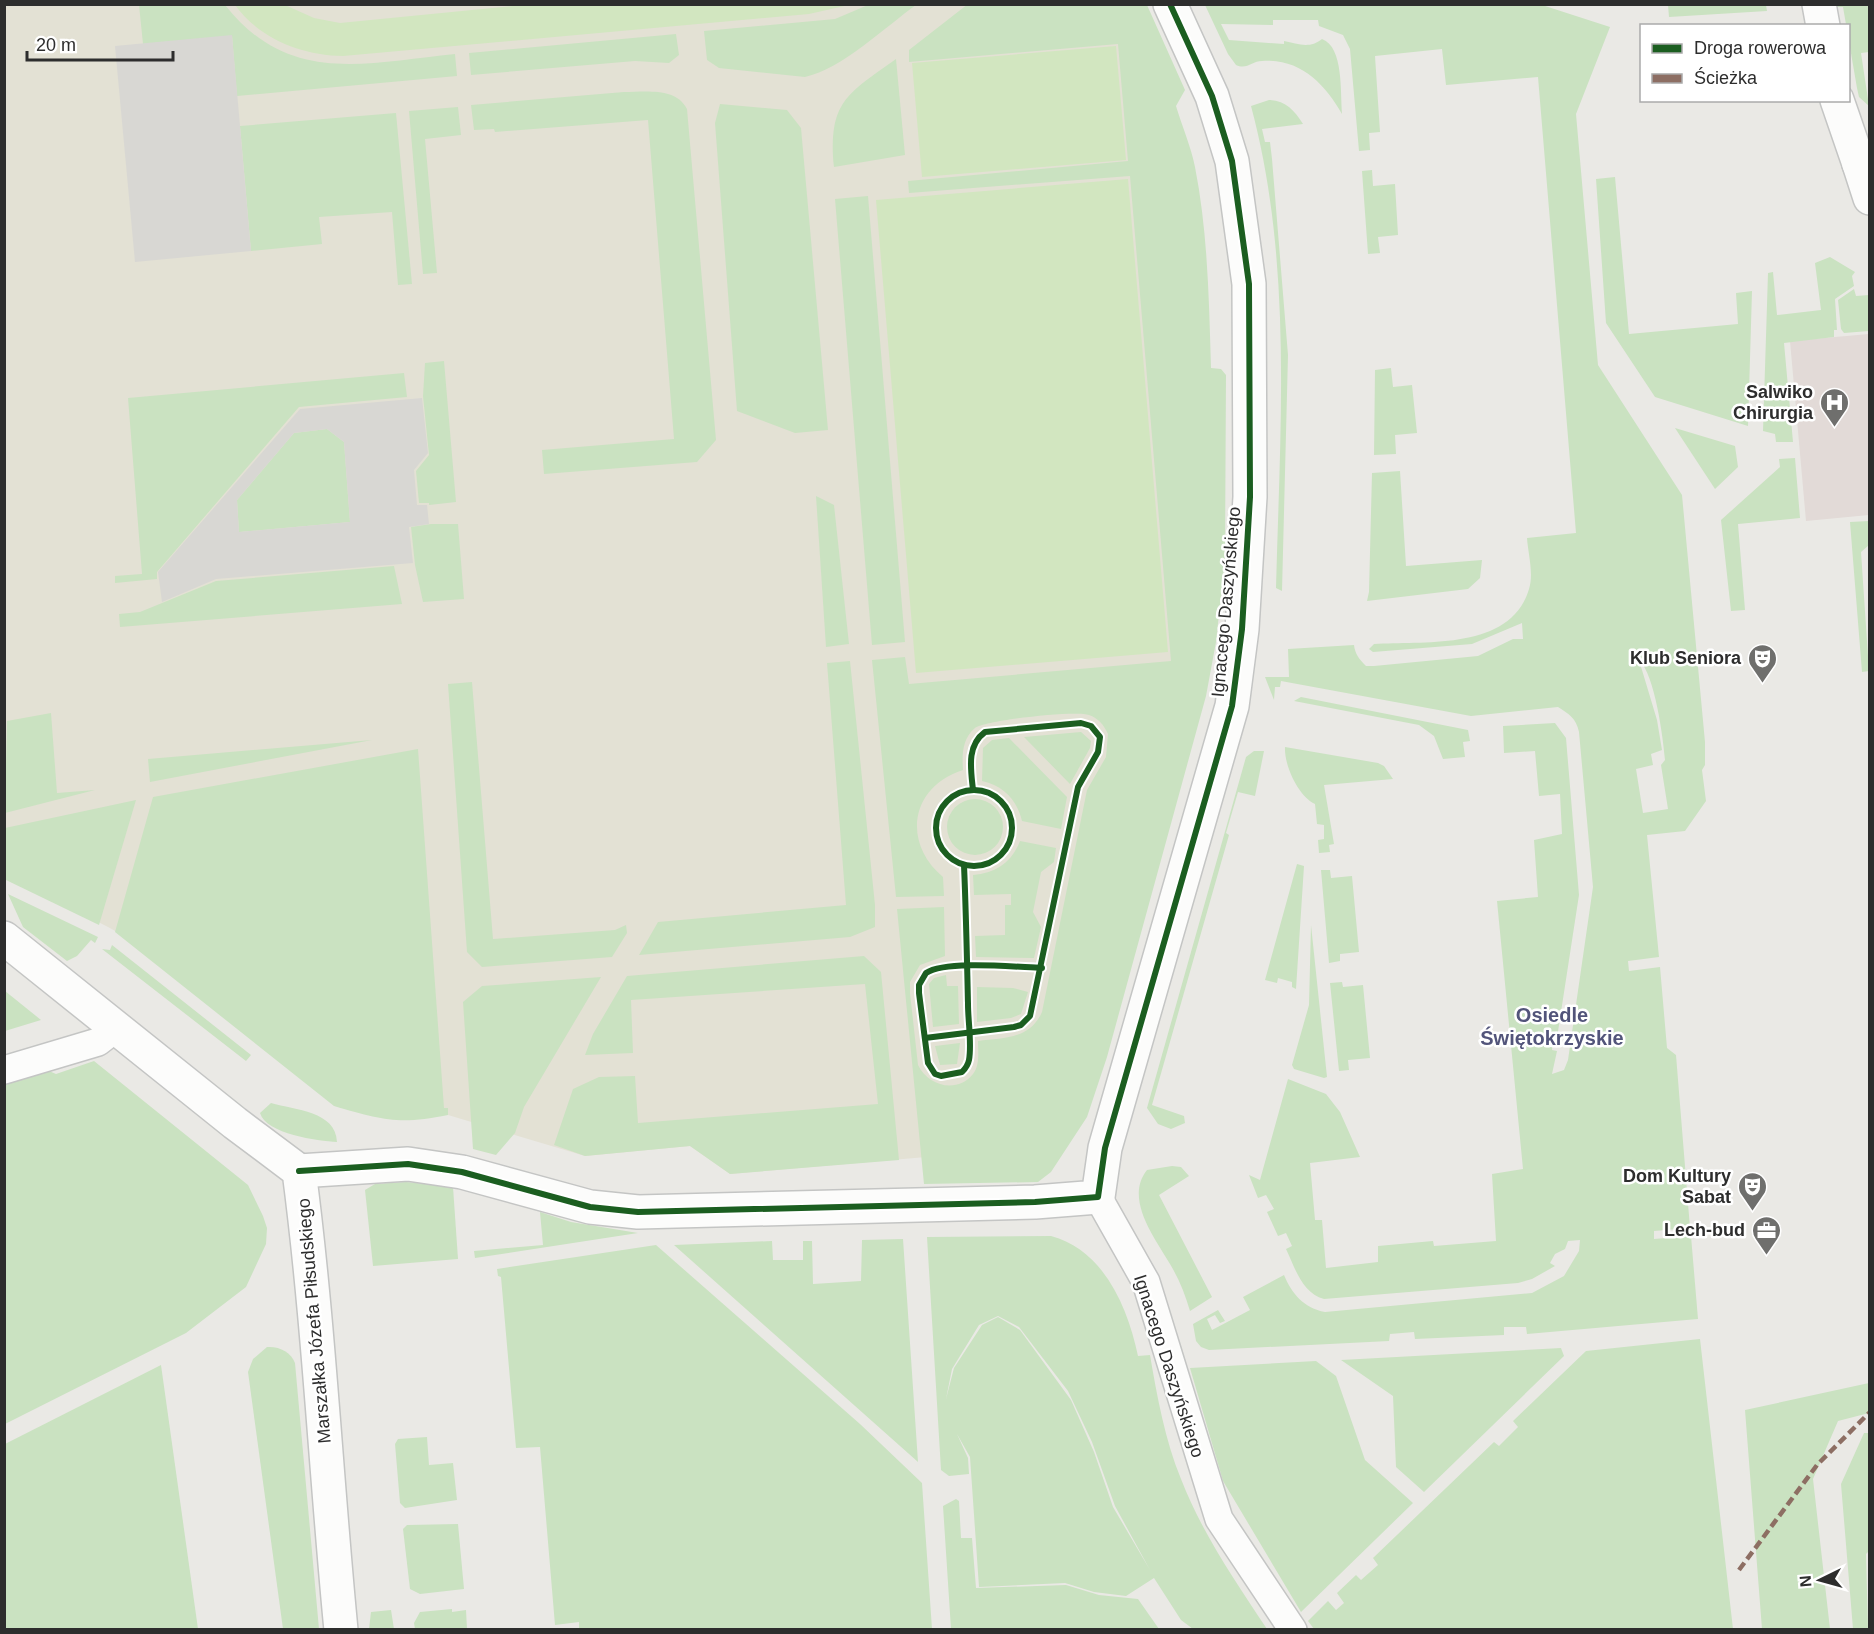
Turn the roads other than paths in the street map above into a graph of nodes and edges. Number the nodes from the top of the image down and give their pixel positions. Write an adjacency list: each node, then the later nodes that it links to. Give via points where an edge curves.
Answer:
1 (1170, 4): 9 (street, Ignacego Daszyńskiego, via 1212,96 1232,161 1249,284 1250,497 1242,629 1232,706 1105,1148)
2 (1838, 102): 3 (street)
3 (1864, 162): 4 (street)
4 (1869, 198)
5 (4, 938): 6 (street)
6 (116, 1028): 7 (lane, via 98,1042); 8 (street)
7 (4, 1070)
8 (299, 1171): 9 (street, via 408,1164 462,1172 590,1207 638,1212); 10 (street, Marszałka Józefa Piłsudskiego, via 314,1284)
9 (1098, 1197): 11 (lane, Ignacego Daszyńskiego, via 1146,1282 1219,1519)
10 (341, 1629)
11 (1293, 1629)

